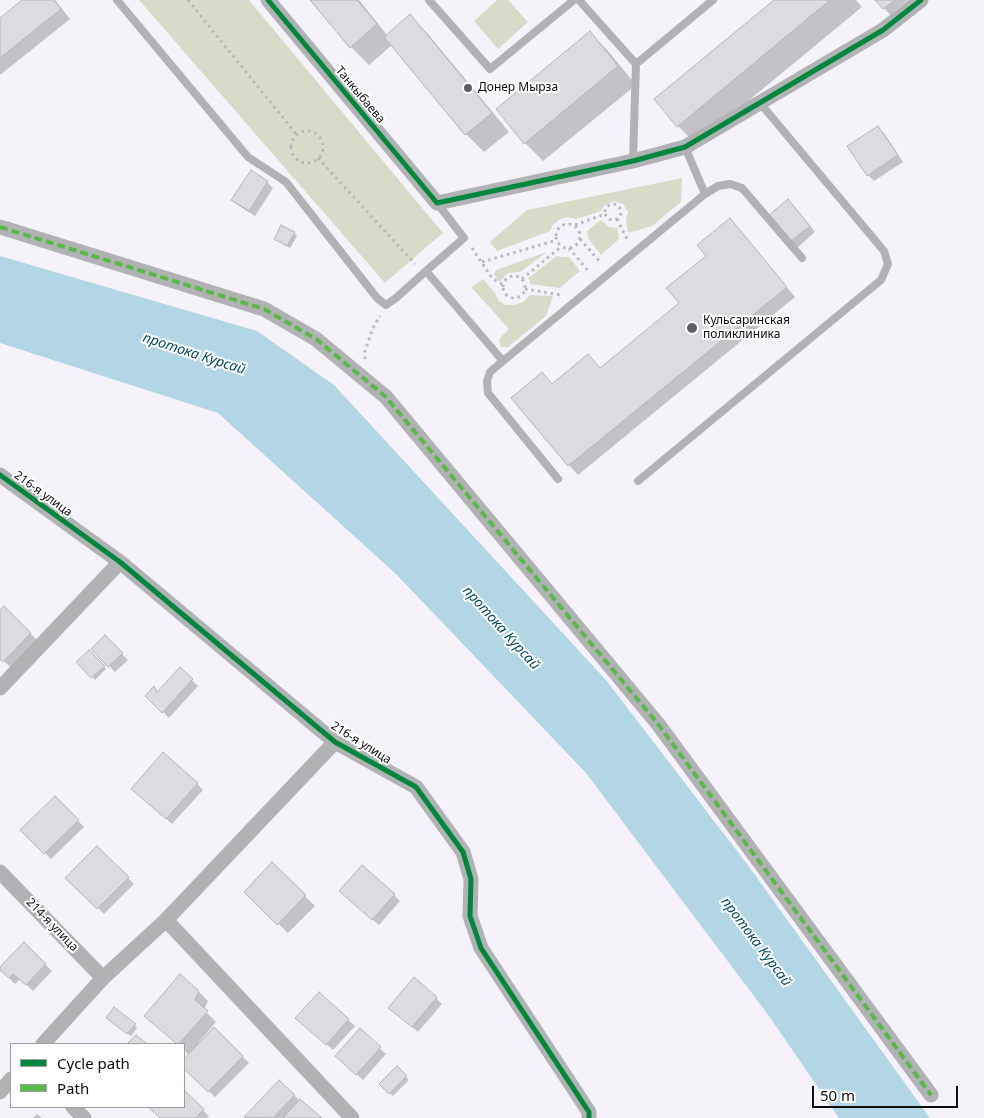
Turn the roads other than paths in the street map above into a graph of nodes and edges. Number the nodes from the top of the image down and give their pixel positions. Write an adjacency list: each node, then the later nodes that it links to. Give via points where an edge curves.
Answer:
1 (117, 0): 16 (lane, via 248,157 286,182 377,298 386,305)
2 (268, 0): 13 (street, Танкыбаева)
3 (429, 0): 4 (lane, via 490,69)
4 (574, 0)
5 (579, 0): 8 (lane)
6 (713, 0): 8 (lane)
7 (921, 0): 9 (street, via 883,30)
8 (636, 64): 11 (lane)
9 (760, 102): 10 (street); 20 (lane, via 884,251 888,264 881,280)
10 (685, 147): 11 (street); 12 (lane)
11 (633, 160): 13 (street)
12 (705, 194): 15 (lane, via 718,186 730,184 742,188); 17 (lane)
13 (436, 202): 16 (lane, via 464,238)
14 (0, 227): 30 (street, via 264,309 316,339 386,397 658,724)
15 (802, 258)
16 (426, 271): 17 (lane)
17 (503, 361): 19 (lane, via 490,372 488,393)
18 (0, 475): 21 (street, 216-я улица)
19 (558, 479)
20 (638, 481)
21 (120, 562): 22 (street); 23 (street, 216-я улица)
22 (0, 688)
23 (335, 742): 25 (street); 34 (street, 216-я улица, via 416,787 463,852 471,879 470,916 481,948 589,1112)
24 (0, 872): 26 (street, 214-я улица)
25 (166, 920): 26 (street); 33 (street)
26 (103, 978): 27 (street)
27 (44, 1043)
28 (10, 1081): 29 (street)
29 (0, 1092)
30 (932, 1095)
31 (74, 1108): 32 (street)
32 (84, 1118)
33 (352, 1118)
34 (589, 1118)

